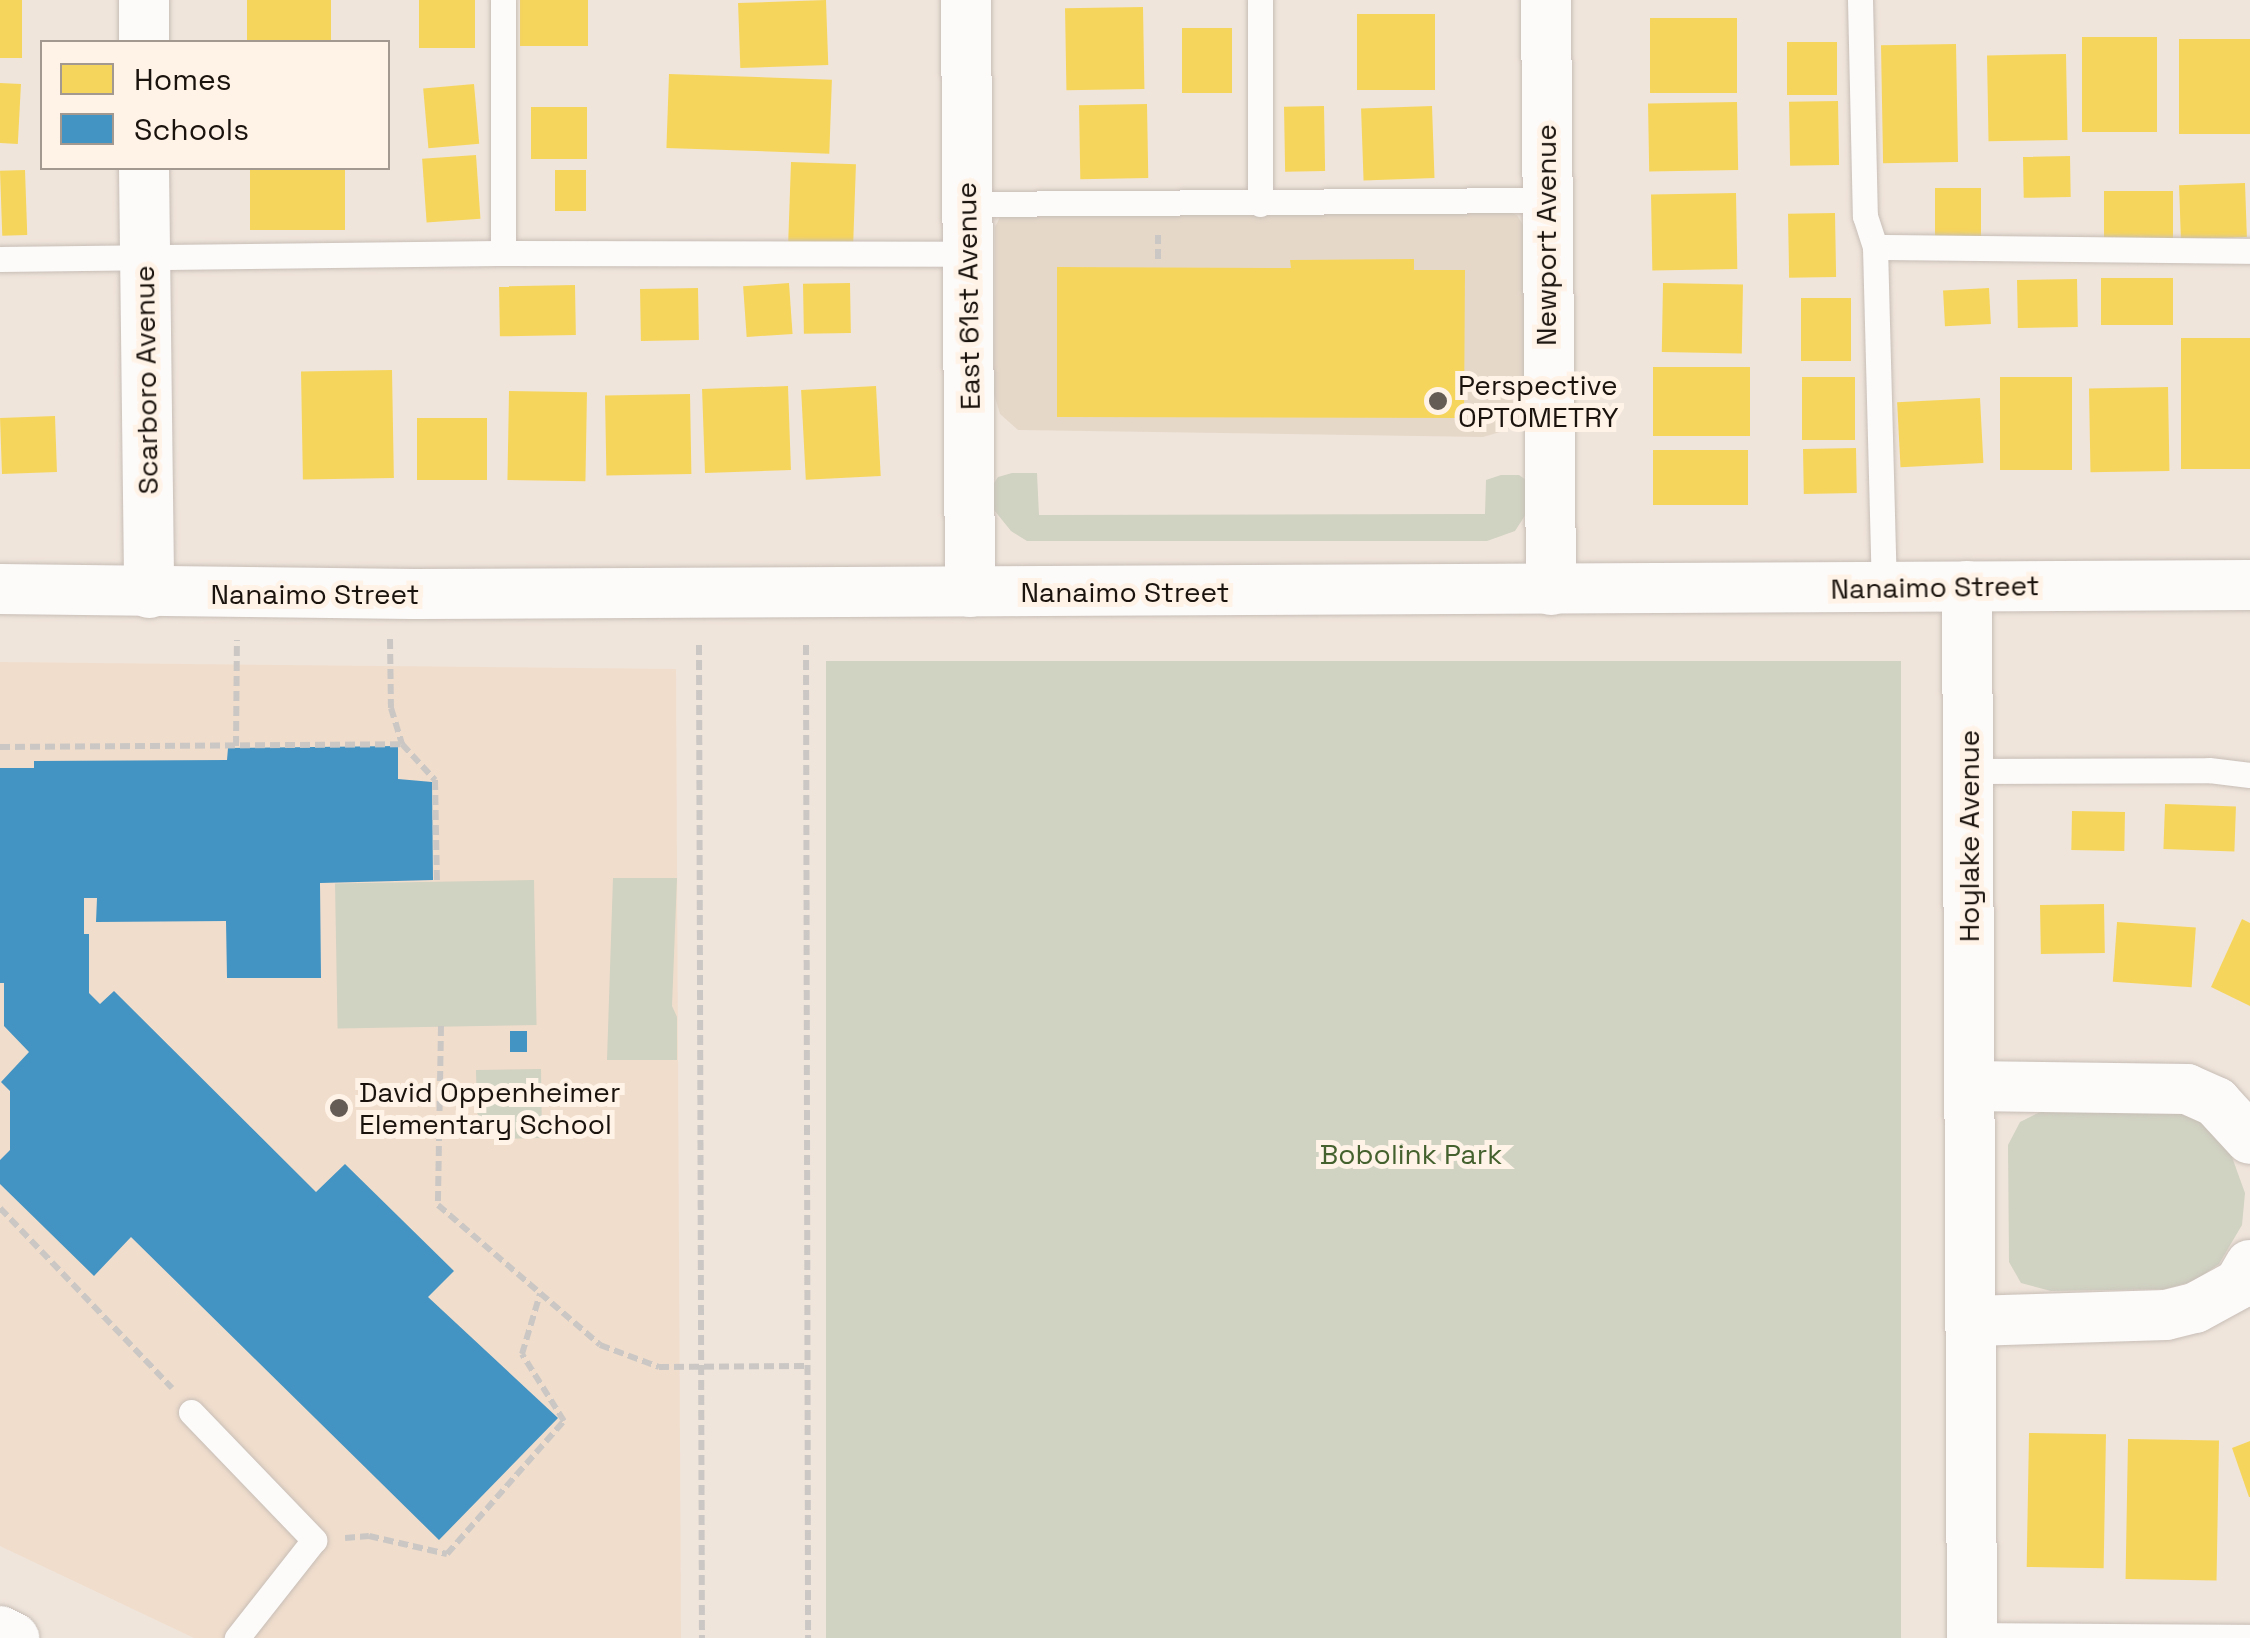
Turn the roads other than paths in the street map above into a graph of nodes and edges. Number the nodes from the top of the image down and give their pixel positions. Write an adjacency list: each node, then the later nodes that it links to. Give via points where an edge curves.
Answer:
1 (144, 0): 7 (street)
2 (503, 0): 14 (lane)
3 (966, 0): 10 (street, East 61st Avenue)
4 (1260, 0): 11 (lane)
5 (1546, 0): 9 (street, Newport Avenue)
6 (1860, 0): 12 (lane, via 1865,216)
7 (144, 40)
8 (144, 170): 16 (street, Scarboro Avenue)
9 (1545, 200): 11 (lane); 22 (street, Newport Avenue)
10 (966, 204): 11 (lane); 15 (street, East 61st Avenue)
11 (1260, 204)
12 (1875, 247): 13 (lane); 20 (lane)
13 (2250, 251)
14 (503, 253): 15 (lane); 16 (lane)
15 (966, 254): 23 (street, East 61st Avenue)
16 (144, 257): 17 (lane); 24 (street, Scarboro Avenue)
17 (0, 259)
18 (2250, 585): 19 (street, Nanaimo Street)
19 (1967, 586): 20 (street, Nanaimo Street); 25 (street, Hoylake Avenue)
20 (1884, 587): 22 (street, Nanaimo Street)
21 (0, 589): 24 (street, Nanaimo Street)
22 (1551, 590): 23 (street, Nanaimo Street)
23 (970, 592): 24 (street, Nanaimo Street)
24 (150, 593)
25 (1968, 771): 26 (lane); 27 (street, Hoylake Avenue)
26 (2250, 775)
27 (1970, 1086): 28 (street, via 2188,1089 2216,1102); 30 (street, Hoylake Avenue)
28 (2250, 1139)
29 (2250, 1266): 30 (street, via 2239,1284 2166,1315)
30 (1972, 1320): 33 (street, Hoylake Avenue)
31 (191, 1412): 36 (lane, via 314,1540)
32 (0, 1631): 35 (street)
33 (1972, 1636): 34 (lane)
34 (2250, 1637)
35 (14, 1638)
36 (237, 1638)

